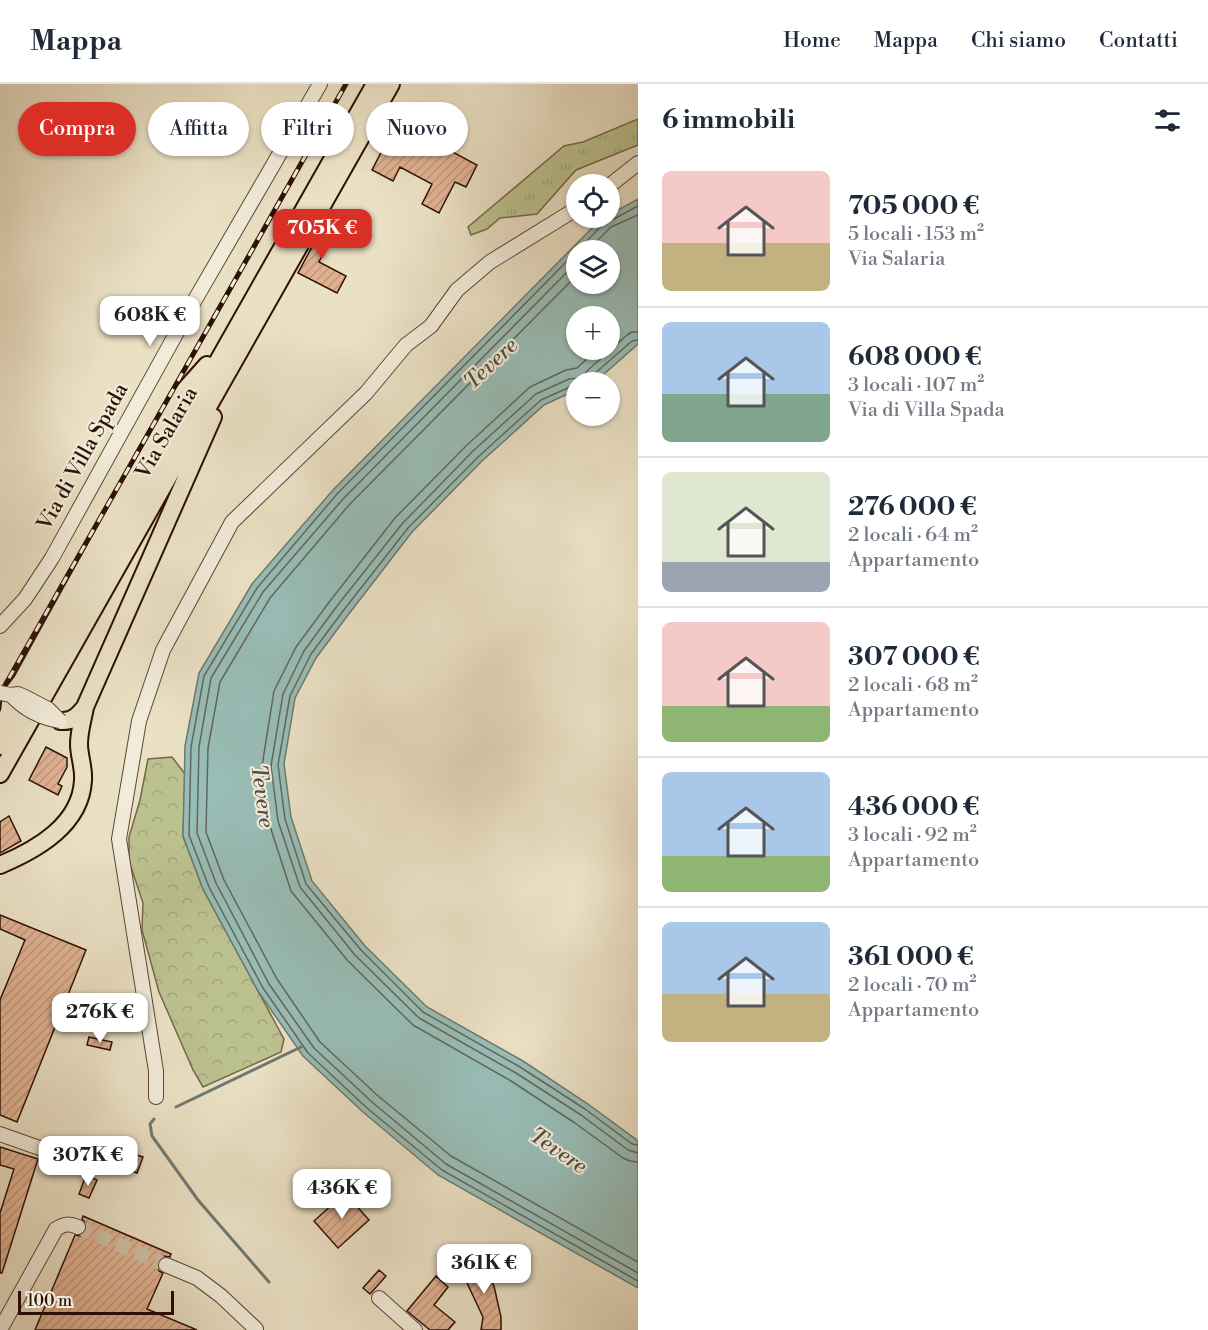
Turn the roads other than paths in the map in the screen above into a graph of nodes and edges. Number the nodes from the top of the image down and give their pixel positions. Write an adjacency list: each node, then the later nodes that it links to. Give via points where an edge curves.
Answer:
1 (320, 84): 9 (street, Via di Villa Spada, via 52,558 25,599)
2 (375, 84): 7 (main road, Via Salaria)
3 (391, 84): 8 (main road, Via Salaria)
4 (638, 163): 5 (street)
5 (620, 177)
6 (566, 215): 18 (street, via 490,262 456,290 431,326 406,345 366,393 232,522 163,650 139,721 119,839 156,1071)
7 (239, 324): 10 (main road, via 180,396 21,682); 14 (main road, Via Salaria)
8 (241, 348): 11 (main road); 16 (main road, Via Salaria)
9 (0, 626)
10 (5, 694): 12 (street, bridge, via 39,716); 13 (main road, via 9,712)
11 (86, 707): 12 (main road, via 72,720); 15 (main road)
12 (60, 721): 15 (main road)
13 (0, 729)
14 (0, 746)
15 (79, 746): 17 (main road, via 83,783 73,811 46,841)
16 (0, 774)
17 (0, 865)
18 (156, 1097)
19 (0, 1134): 20 (street)
20 (45, 1150)
21 (78, 1227): 25 (street, via 71,1224 56,1229)
22 (166, 1265): 24 (street, via 197,1278)
23 (379, 1298): 26 (street)
24 (256, 1329)
25 (0, 1330)
26 (415, 1330)

